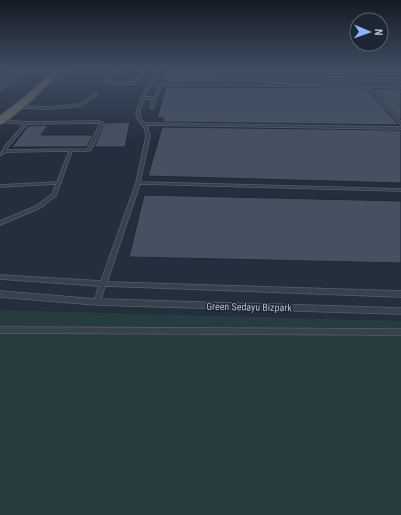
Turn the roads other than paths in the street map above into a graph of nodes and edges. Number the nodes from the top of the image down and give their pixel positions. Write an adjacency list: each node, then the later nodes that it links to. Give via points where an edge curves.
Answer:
1 (33, 94): 9 (highway)
2 (97, 94): 9 (lane, via 81,105)
3 (144, 94): 6 (lane)
4 (157, 94): 7 (lane)
5 (374, 94): 12 (lane)
6 (143, 98): 7 (lane); 11 (lane, via 137,113 138,119)
7 (155, 98): 8 (lane)
8 (152, 108)
9 (7, 112): 10 (lane)
10 (26, 123): 14 (lane, via 102,123 90,149); 15 (lane)
11 (144, 124): 13 (lane); 18 (lane, via 148,136)
12 (401, 124)
13 (401, 128)
14 (71, 150): 15 (lane); 17 (lane)
15 (5, 151): 16 (lane)
16 (0, 155)
17 (59, 182): 19 (lane); 21 (lane, via 54,195 38,207)
18 (138, 183): 20 (lane); 23 (lane)
19 (0, 186)
20 (401, 190)
21 (0, 223)
22 (0, 277): 23 (lane, Green Sedayu Bizpark)
23 (102, 284): 25 (lane, Green Sedayu Bizpark); 26 (lane)
24 (0, 294): 26 (lane, Green Sedayu Bizpark)
25 (401, 294)
26 (97, 302): 27 (lane, Green Sedayu Bizpark)
27 (401, 311)
28 (0, 330): 29 (lane)
29 (401, 332)

